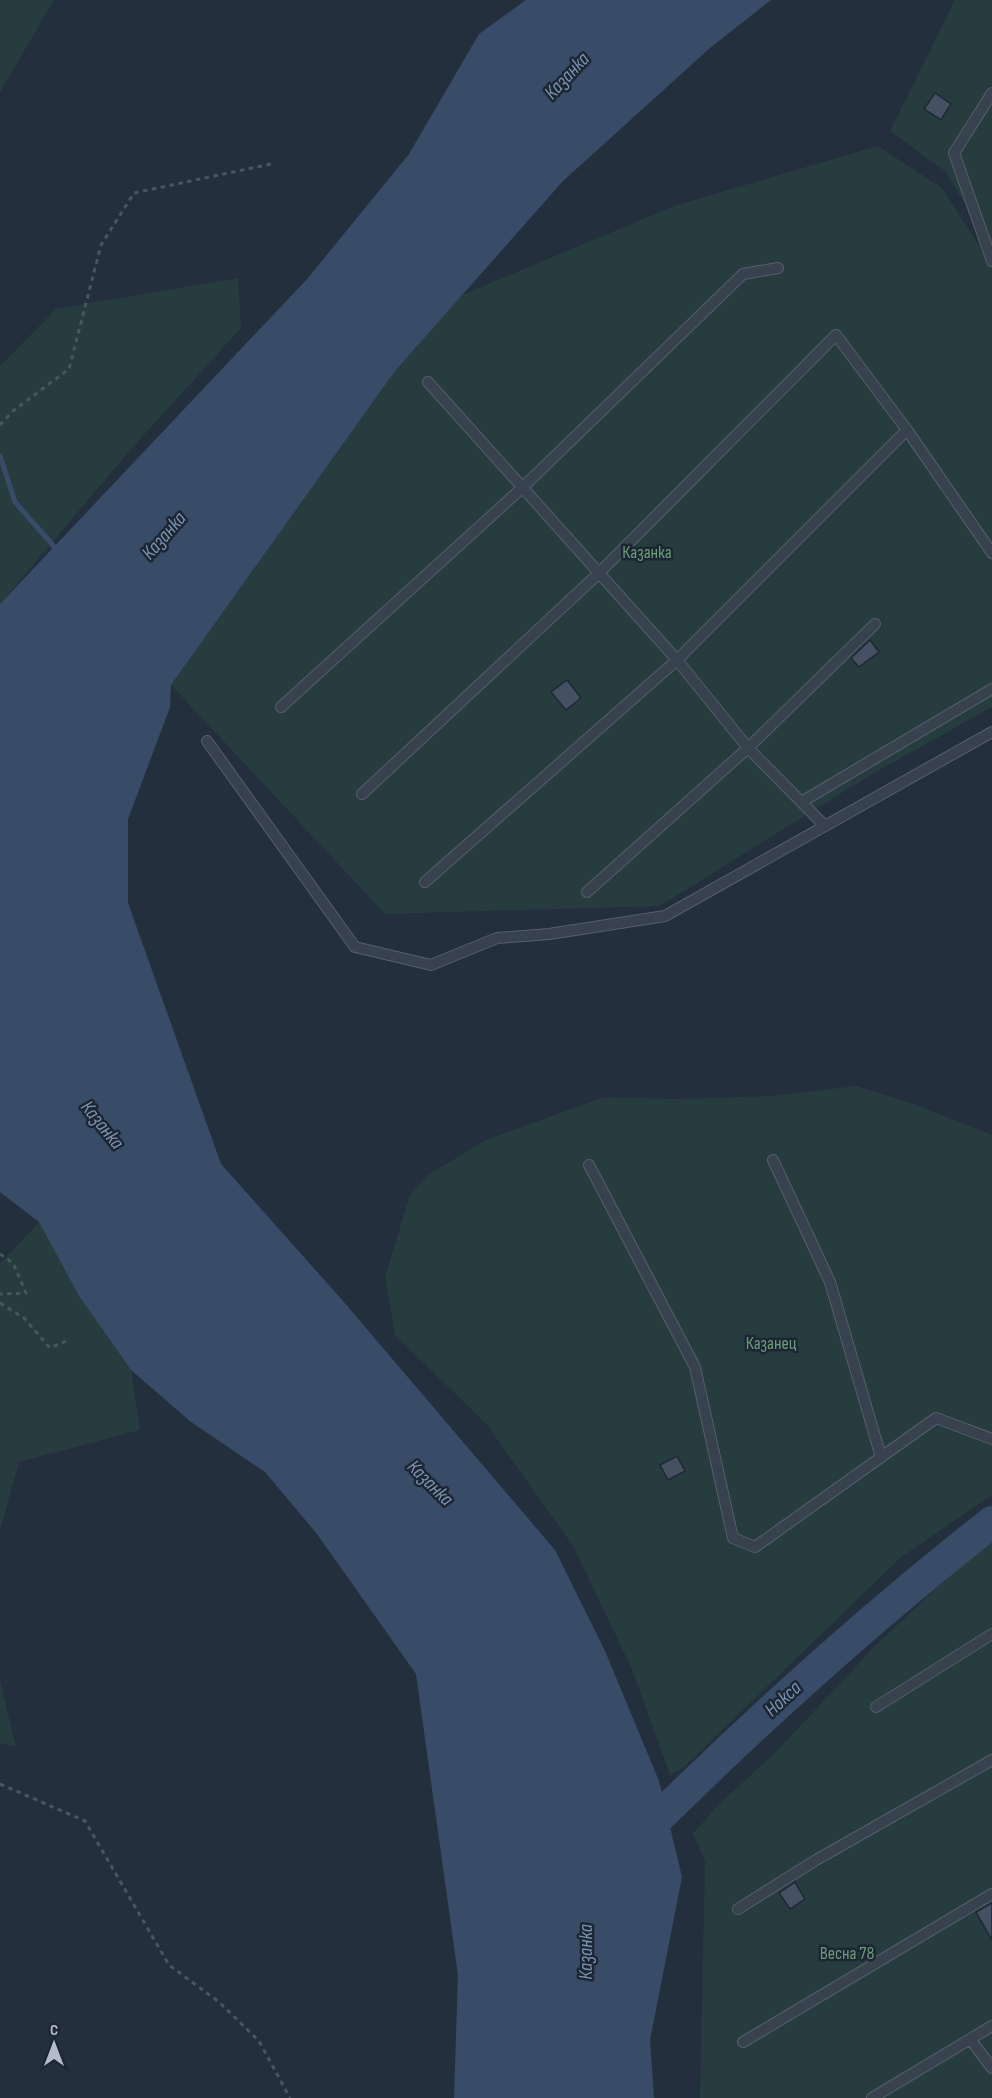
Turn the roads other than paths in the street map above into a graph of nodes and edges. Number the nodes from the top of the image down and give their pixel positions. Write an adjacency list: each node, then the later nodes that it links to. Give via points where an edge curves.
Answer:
1 (992, 93): 2 (lane, via 954,153)
2 (992, 261)
3 (778, 268): 6 (lane, via 743,274)
4 (428, 382): 6 (lane)
5 (907, 430): 7 (lane); 8 (lane, via 836,335); 10 (lane)
6 (522, 488): 8 (lane); 12 (lane)
7 (992, 553)
8 (598, 574): 10 (lane); 16 (lane)
9 (875, 624): 15 (lane)
10 (677, 660): 15 (lane); 19 (lane)
11 (992, 689): 17 (lane)
12 (281, 707)
13 (992, 732): 18 (lane)
14 (207, 741): 18 (lane, via 355,947 431,966 497,938 665,916)
15 (748, 748): 17 (lane); 20 (lane)
16 (362, 794)
17 (803, 801): 18 (lane)
18 (825, 826)
19 (425, 882)
20 (587, 892)
21 (773, 1160): 24 (lane, via 830,1282)
22 (589, 1165): 24 (lane, via 695,1367 733,1538 755,1547)
23 (992, 1439): 24 (lane, via 936,1418)
24 (882, 1457)
25 (992, 1634): 26 (lane)
26 (876, 1707)
27 (992, 1760): 29 (lane)
28 (992, 1894): 32 (lane)
29 (738, 1909)
30 (992, 2026): 31 (lane)
31 (970, 2039): 33 (lane); 34 (lane)
32 (742, 2042)
33 (992, 2068)
34 (872, 2098)

